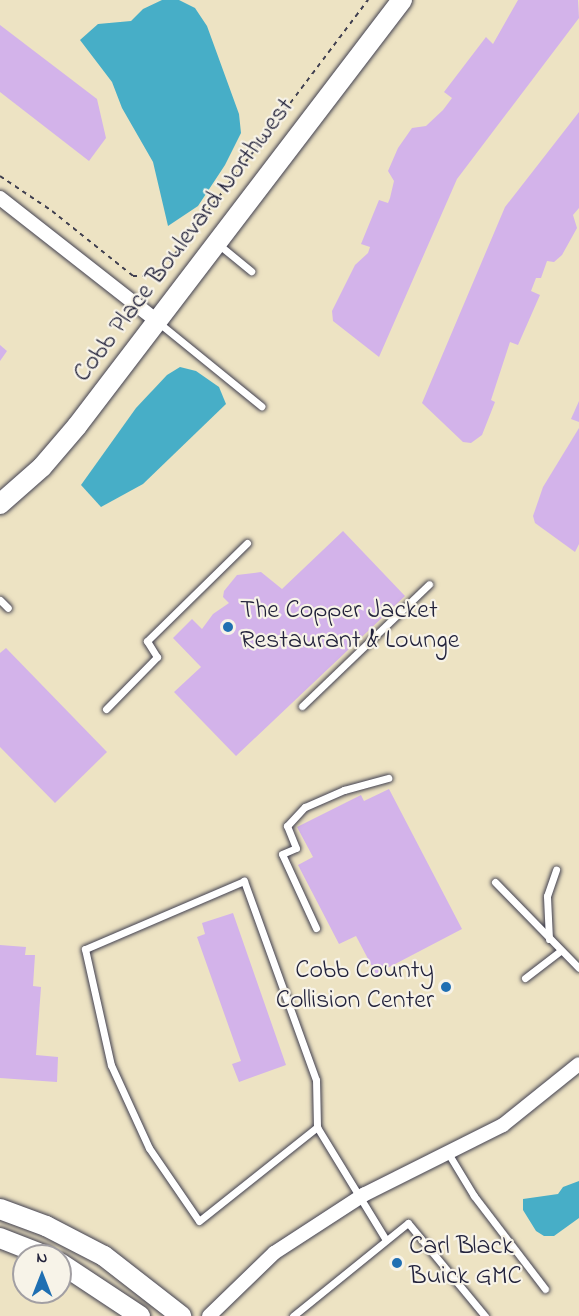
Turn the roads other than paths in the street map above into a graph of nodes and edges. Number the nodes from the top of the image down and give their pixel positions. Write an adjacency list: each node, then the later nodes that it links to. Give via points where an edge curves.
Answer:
1 (402, 0): 3 (street, Cobb Place Boulevard Northwest)
2 (0, 198): 5 (street)
3 (216, 243): 4 (lane); 5 (street, Cobb Place Boulevard Northwest)
4 (251, 271)
5 (157, 321): 6 (lane); 7 (street, Cobb Place Boulevard Northwest, via 61,447)
6 (261, 406)
7 (0, 504)
8 (247, 543): 13 (lane, via 147,641 158,657)
9 (429, 584): 12 (lane)
10 (0, 600): 11 (lane)
11 (8, 608)
12 (302, 706)
13 (106, 709)
14 (388, 778): 17 (lane, via 344,790 305,807 287,826 296,848 282,854)
15 (556, 870): 18 (lane, via 547,896)
16 (495, 882): 18 (lane)
17 (316, 928)
18 (549, 939): 19 (lane)
19 (560, 951): 20 (lane); 21 (lane)
20 (579, 968)
21 (525, 978)
22 (579, 1064): 24 (street, via 503,1125)
23 (317, 1127): 23 (lane, via 199,1221 149,1148 111,1065 85,949 244,881 316,1080); 25 (lane)
24 (448, 1153): 25 (street); 31 (lane, via 474,1196)
25 (359, 1198): 28 (lane); 34 (street, via 274,1254)
26 (0, 1209): 33 (street, via 46,1226 104,1256)
27 (0, 1238): 29 (street)
28 (386, 1240): 35 (lane); 36 (lane, via 408,1223)
29 (15, 1244)
30 (72, 1271): 32 (street)
31 (545, 1289)
32 (140, 1316)
33 (181, 1316)
34 (209, 1316)
35 (293, 1316)
36 (485, 1316)

